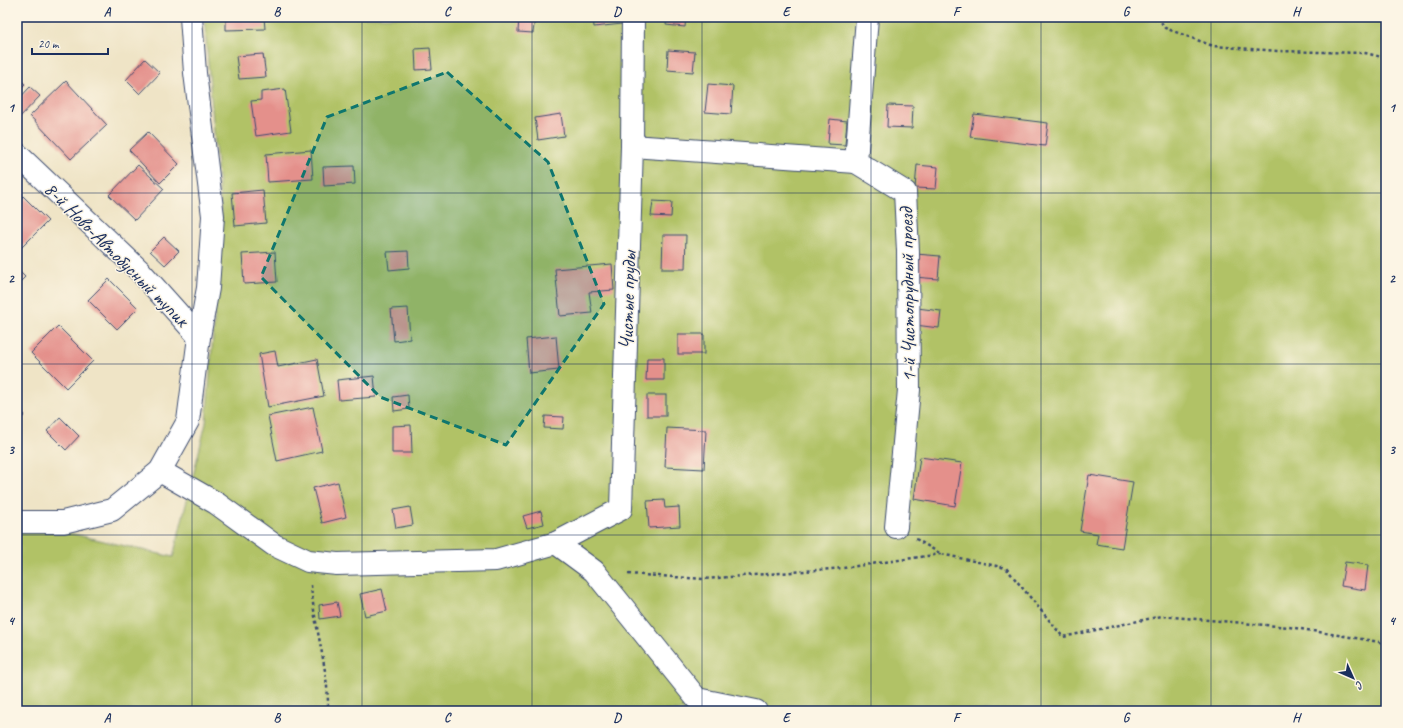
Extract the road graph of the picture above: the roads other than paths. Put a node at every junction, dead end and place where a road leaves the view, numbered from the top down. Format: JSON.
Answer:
{"nodes":[{"id":1,"x":191,"y":17,"type":"edge"},
{"id":2,"x":633,"y":17,"type":"edge"},
{"id":3,"x":867,"y":17,"type":"edge"},
{"id":4,"x":632,"y":146,"type":"junction"},
{"id":5,"x":17,"y":154,"type":"edge"},
{"id":6,"x":856,"y":162,"type":"junction"},
{"id":7,"x":200,"y":337,"type":"junction"},
{"id":8,"x":160,"y":471,"type":"junction"},
{"id":9,"x":17,"y":522,"type":"edge"},
{"id":10,"x":896,"y":527,"type":"road end"},
{"id":11,"x":556,"y":543,"type":"junction"},
{"id":12,"x":756,"y":711,"type":"edge"}],
"edges":[{"from":1,"to":7,"type":"street"},
{"from":2,"to":4,"type":"street","name":"Чистые пруды"},
{"from":3,"to":6,"type":"street"},
{"from":4,"to":6,"type":"street"},
{"from":4,"to":11,"type":"street","name":"Чистые пруды"},
{"from":5,"to":7,"type":"street","name":"8-й Ново-Автобусный тупик"},
{"from":6,"to":10,"type":"street","name":"1-й Чистопрудный проезд"},
{"from":7,"to":8,"type":"street"},
{"from":8,"to":9,"type":"street"},
{"from":8,"to":11,"type":"street"},
{"from":11,"to":12,"type":"street"}]}
